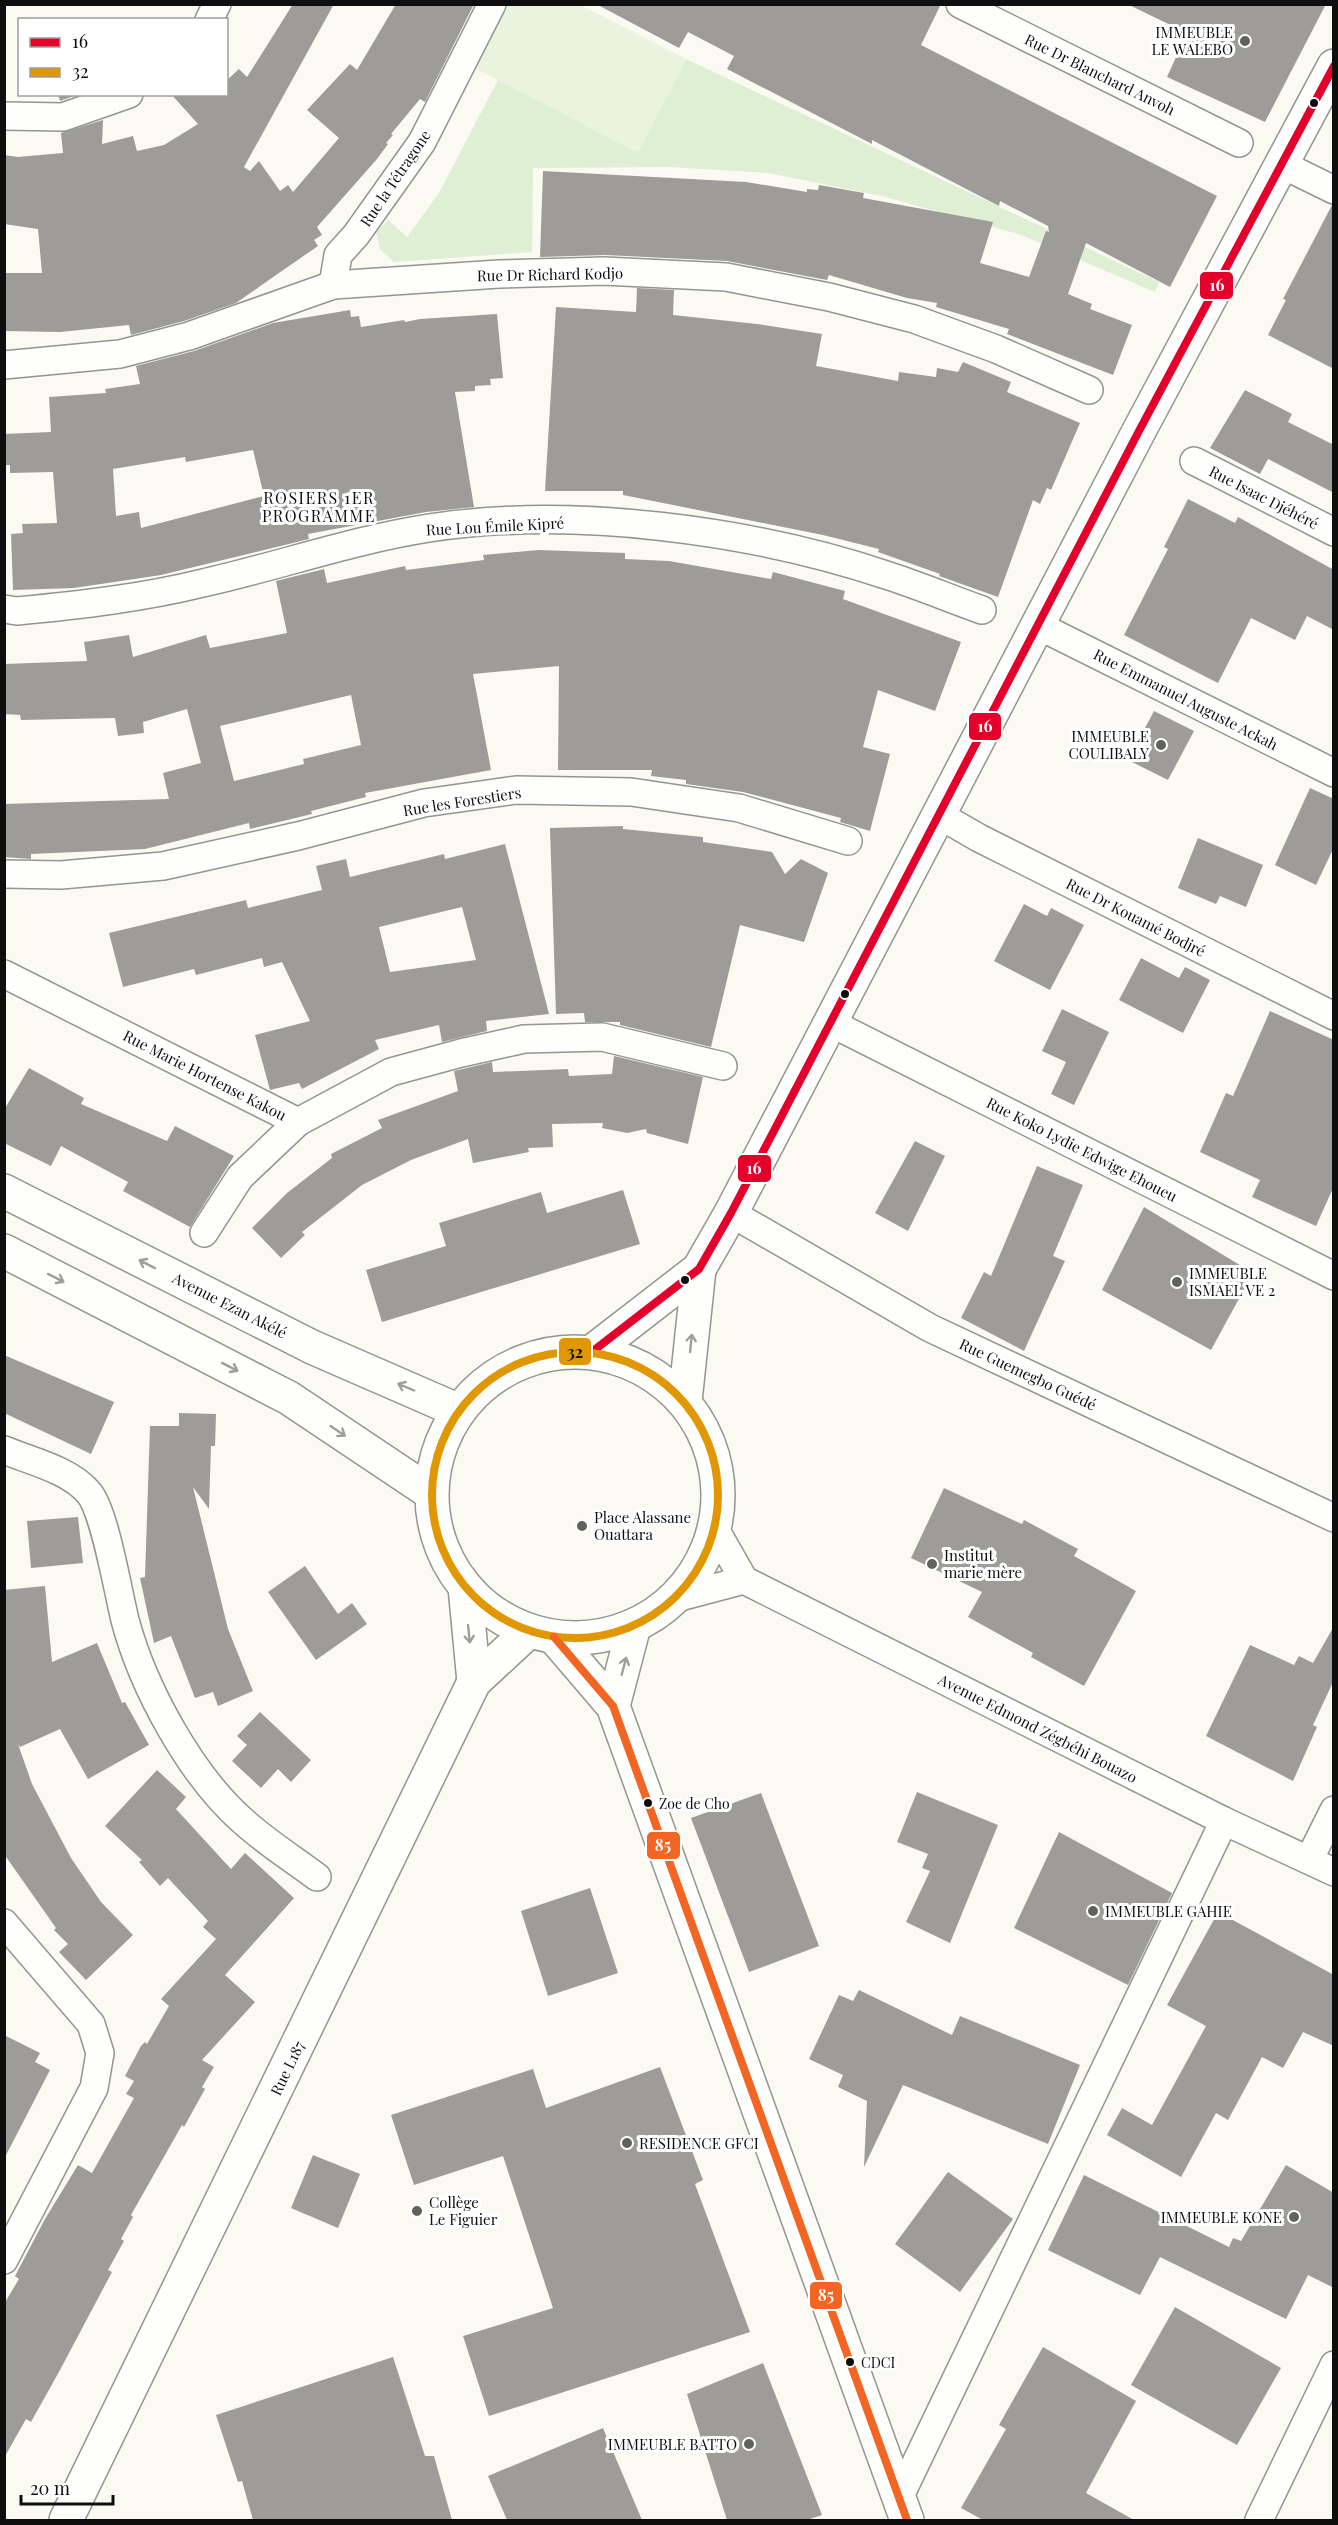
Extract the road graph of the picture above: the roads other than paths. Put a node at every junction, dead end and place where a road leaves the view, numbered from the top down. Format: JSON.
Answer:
{"nodes":[{"id":1,"x":217,"y":4,"type":"edge"},
{"id":2,"x":492,"y":4,"type":"edge"},
{"id":3,"x":960,"y":4,"type":"edge"},
{"id":4,"x":210,"y":18,"type":"edge"},
{"id":5,"x":1334,"y":66,"type":"edge"},
{"id":6,"x":123,"y":96,"type":"edge"},
{"id":7,"x":4,"y":116,"type":"edge"},
{"id":8,"x":1239,"y":143,"type":"dead end"},
{"id":9,"x":1283,"y":165,"type":"junction"},
{"id":10,"x":1334,"y":190,"type":"edge"},
{"id":11,"x":333,"y":285,"type":"junction"},
{"id":12,"x":4,"y":365,"type":"edge"},
{"id":13,"x":1089,"y":390,"type":"dead end"},
{"id":14,"x":1194,"y":461,"type":"dead end"},
{"id":15,"x":1334,"y":532,"type":"edge"},
{"id":16,"x":4,"y":609,"type":"edge"},
{"id":17,"x":982,"y":610,"type":"dead end"},
{"id":18,"x":1039,"y":626,"type":"junction"},
{"id":19,"x":1334,"y":773,"type":"edge"},
{"id":20,"x":939,"y":814,"type":"junction"},
{"id":21,"x":848,"y":841,"type":"dead end"},
{"id":22,"x":4,"y":874,"type":"edge"},
{"id":23,"x":4,"y":974,"type":"edge"},
{"id":24,"x":1334,"y":1016,"type":"edge"},
{"id":25,"x":831,"y":1023,"type":"junction"},
{"id":26,"x":723,"y":1066,"type":"dead end"},
{"id":27,"x":298,"y":1122,"type":"junction"},
{"id":28,"x":4,"y":1191,"type":"edge"},
{"id":29,"x":731,"y":1214,"type":"junction"},
{"id":30,"x":204,"y":1233,"type":"dead end"},
{"id":31,"x":4,"y":1251,"type":"edge"},
{"id":32,"x":699,"y":1269,"type":"junction"},
{"id":33,"x":1334,"y":1276,"type":"edge"},
{"id":34,"x":593,"y":1351,"type":"junction"},
{"id":35,"x":685,"y":1401,"type":"junction"},
{"id":36,"x":459,"y":1411,"type":"junction"},
{"id":37,"x":4,"y":1450,"type":"edge"},
{"id":38,"x":431,"y":1493,"type":"junction"},
{"id":39,"x":1334,"y":1518,"type":"edge"},
{"id":40,"x":716,"y":1529,"type":"junction"},
{"id":41,"x":744,"y":1580,"type":"junction"},
{"id":42,"x":465,"y":1587,"type":"junction"},
{"id":43,"x":676,"y":1598,"type":"junction"},
{"id":44,"x":634,"y":1626,"type":"junction"},
{"id":45,"x":541,"y":1634,"type":"junction"},
{"id":46,"x":474,"y":1682,"type":"junction"},
{"id":47,"x":613,"y":1706,"type":"junction"},
{"id":48,"x":1334,"y":1810,"type":"edge"},
{"id":49,"x":1224,"y":1821,"type":"junction"},
{"id":50,"x":1309,"y":1860,"type":"junction"},
{"id":51,"x":1334,"y":1872,"type":"edge"},
{"id":52,"x":317,"y":1877,"type":"dead end"},
{"id":53,"x":4,"y":1923,"type":"edge"},
{"id":54,"x":4,"y":2260,"type":"edge"},
{"id":55,"x":1334,"y":2365,"type":"edge"},
{"id":56,"x":904,"y":2508,"type":"edge"},
{"id":57,"x":66,"y":2520,"type":"edge"},
{"id":58,"x":1259,"y":2520,"type":"edge"}],
"edges":[{"from":1,"to":4,"type":"street"},
{"from":2,"to":11,"type":"street","name":"Rue la Tétragone"},
{"from":3,"to":8,"type":"street","name":"Rue Dr Blanchard Anvoh"},
{"from":5,"to":9,"type":"street"},
{"from":6,"to":7,"type":"street"},
{"from":9,"to":10,"type":"street"},
{"from":9,"to":18,"type":"street"},
{"from":11,"to":12,"type":"street","name":"Rue Dr Richard Kodjo"},
{"from":11,"to":13,"type":"street","name":"Rue Dr Richard Kodjo"},
{"from":14,"to":15,"type":"street","name":"Rue Isaac Djéhéré"},
{"from":16,"to":17,"type":"street","name":"Rue Lou Émile Kipré"},
{"from":18,"to":19,"type":"street","name":"Rue Emmanuel Auguste Ackah"},
{"from":18,"to":20,"type":"street"},
{"from":20,"to":24,"type":"street","name":"Rue Dr Kouamé Bodjré"},
{"from":20,"to":25,"type":"street"},
{"from":21,"to":22,"type":"street","name":"Rue les Forestiers"},
{"from":23,"to":27,"type":"street","name":"Rue Marie Hortense Kakou"},
{"from":25,"to":29,"type":"street"},
{"from":25,"to":33,"type":"street","name":"Rue Koko Lydie Edwige Ehoueu"},
{"from":26,"to":27,"type":"street","name":"Rue Marie Hortense Kakou"},
{"from":27,"to":30,"type":"street"},
{"from":36,"to":28,"type":"street","name":"Avenue Ezan Akélé","one_way":true},
{"from":29,"to":32,"type":"street"},
{"from":29,"to":39,"type":"street","name":"Rue Guemegbo Guédé"},
{"from":31,"to":38,"type":"street","one_way":true},
{"from":32,"to":34,"type":"street"},
{"from":35,"to":32,"type":"street","one_way":true},
{"from":34,"to":35,"type":"street"},
{"from":34,"to":36,"type":"street"},
{"from":35,"to":40,"type":"street"},
{"from":36,"to":38,"type":"street"},
{"from":37,"to":52,"type":"street"},
{"from":38,"to":42,"type":"street"},
{"from":40,"to":41,"type":"street"},
{"from":40,"to":43,"type":"street"},
{"from":41,"to":43,"type":"street"},
{"from":41,"to":49,"type":"street","name":"Avenue Edmond Zégbéhi Bouazo"},
{"from":42,"to":45,"type":"street"},
{"from":42,"to":46,"type":"street","one_way":true},
{"from":43,"to":44,"type":"street"},
{"from":44,"to":45,"type":"street"},
{"from":47,"to":44,"type":"street","one_way":true},
{"from":45,"to":46,"type":"street","name":"Rue L187"},
{"from":45,"to":47,"type":"street"},
{"from":46,"to":57,"type":"street","name":"Rue L187"},
{"from":47,"to":56,"type":"street"},
{"from":48,"to":50,"type":"street"},
{"from":49,"to":50,"type":"street","name":"Avenue Edmond Zégbéhi Bouazo"},
{"from":49,"to":56,"type":"street"},
{"from":50,"to":51,"type":"street","name":"Avenue Edmond Zégbéhi Bouazo"},
{"from":53,"to":54,"type":"street"},
{"from":55,"to":58,"type":"street"}]}
